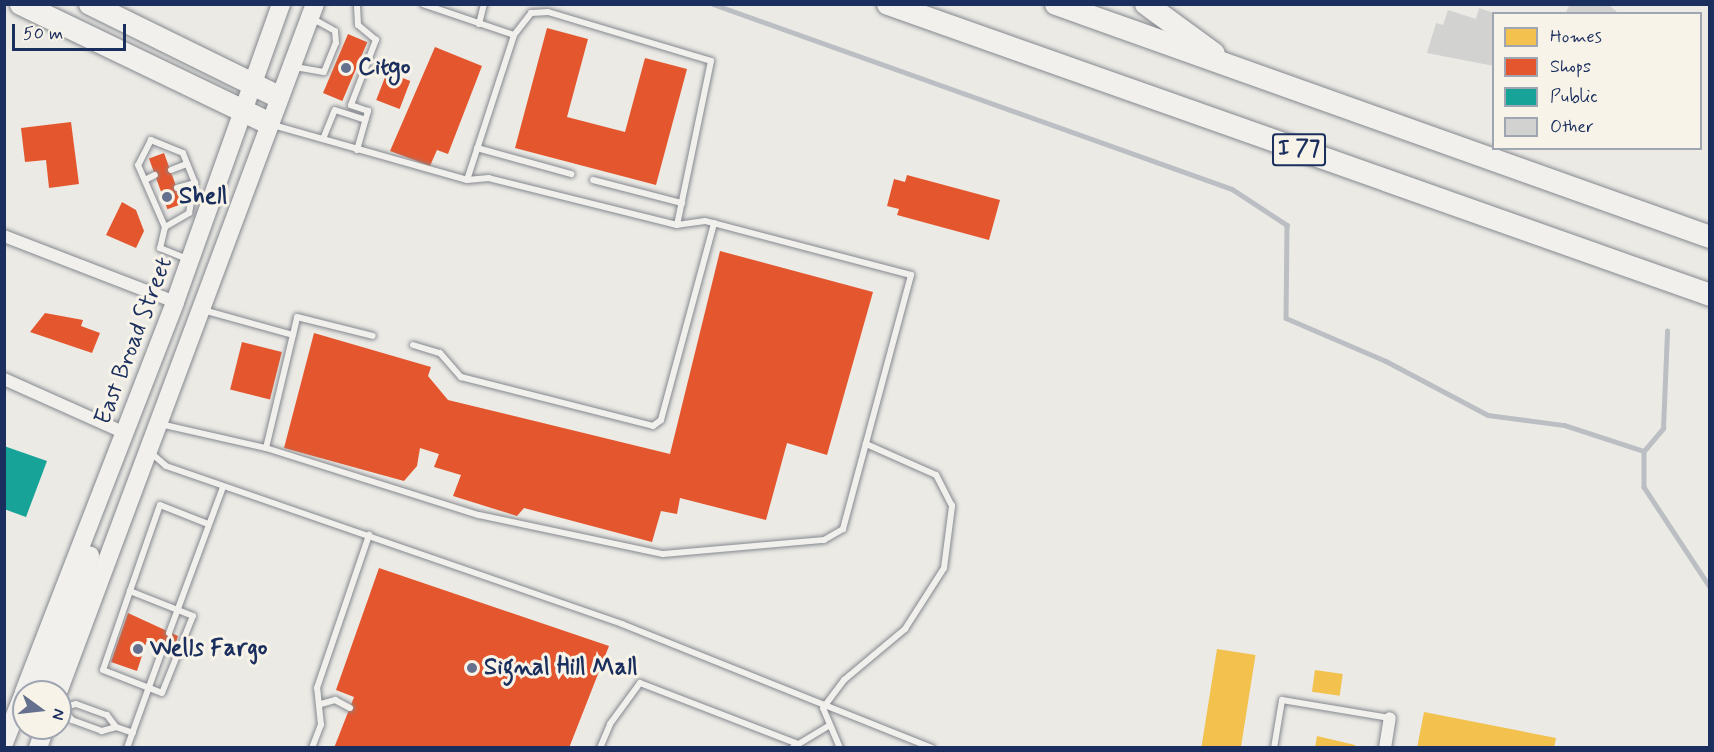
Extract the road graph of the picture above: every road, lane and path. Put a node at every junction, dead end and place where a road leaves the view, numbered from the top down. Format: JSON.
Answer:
{"nodes":[{"id":1,"x":21,"y":4,"type":"edge"},
{"id":2,"x":90,"y":4,"type":"edge"},
{"id":3,"x":281,"y":4,"type":"edge"},
{"id":4,"x":357,"y":4,"type":"edge"},
{"id":5,"x":423,"y":4,"type":"edge"},
{"id":6,"x":484,"y":4,"type":"edge"},
{"id":7,"x":888,"y":4,"type":"edge"},
{"id":8,"x":1056,"y":4,"type":"edge"},
{"id":9,"x":1146,"y":4,"type":"edge"},
{"id":10,"x":312,"y":11,"type":"edge"},
{"id":11,"x":479,"y":24,"type":"junction"},
{"id":12,"x":514,"y":35,"type":"junction"},
{"id":13,"x":290,"y":65,"type":"junction"},
{"id":14,"x":1232,"y":67,"type":"junction"},
{"id":15,"x":253,"y":86,"type":"junction"},
{"id":16,"x":277,"y":96,"type":"junction"},
{"id":17,"x":243,"y":114,"type":"junction"},
{"id":18,"x":365,"y":120,"type":"junction"},
{"id":19,"x":268,"y":123,"type":"junction"},
{"id":20,"x":323,"y":140,"type":"junction"},
{"id":21,"x":477,"y":148,"type":"junction"},
{"id":22,"x":357,"y":150,"type":"junction"},
{"id":23,"x":187,"y":164,"type":"junction"},
{"id":24,"x":171,"y":170,"type":"dead end"},
{"id":25,"x":571,"y":174,"type":"dead end"},
{"id":26,"x":155,"y":176,"type":"dead end"},
{"id":27,"x":145,"y":180,"type":"junction"},
{"id":28,"x":467,"y":180,"type":"junction"},
{"id":29,"x":593,"y":180,"type":"dead end"},
{"id":30,"x":195,"y":183,"type":"junction"},
{"id":31,"x":177,"y":188,"type":"dead end"},
{"id":32,"x":161,"y":193,"type":"dead end"},
{"id":33,"x":152,"y":196,"type":"junction"},
{"id":34,"x":682,"y":203,"type":"junction"},
{"id":35,"x":714,"y":223,"type":"junction"},
{"id":36,"x":677,"y":225,"type":"junction"},
{"id":37,"x":165,"y":227,"type":"junction"},
{"id":38,"x":4,"y":236,"type":"edge"},
{"id":39,"x":1710,"y":237,"type":"edge"},
{"id":40,"x":190,"y":260,"type":"junction"},
{"id":41,"x":1710,"y":295,"type":"edge"},
{"id":42,"x":176,"y":302,"type":"junction"},
{"id":43,"x":199,"y":309,"type":"junction"},
{"id":44,"x":293,"y":335,"type":"junction"},
{"id":45,"x":373,"y":336,"type":"dead end"},
{"id":46,"x":413,"y":345,"type":"dead end"},
{"id":47,"x":4,"y":379,"type":"edge"},
{"id":48,"x":157,"y":423,"type":"junction"},
{"id":49,"x":125,"y":433,"type":"junction"},
{"id":50,"x":866,"y":444,"type":"junction"},
{"id":51,"x":266,"y":448,"type":"junction"},
{"id":52,"x":147,"y":449,"type":"junction"},
{"id":53,"x":223,"y":487,"type":"junction"},
{"id":54,"x":208,"y":524,"type":"junction"},
{"id":55,"x":88,"y":528,"type":"junction"},
{"id":56,"x":369,"y":535,"type":"junction"},
{"id":57,"x":130,"y":591,"type":"junction"},
{"id":58,"x":178,"y":610,"type":"junction"},
{"id":59,"x":169,"y":633,"type":"dead end"},
{"id":60,"x":164,"y":645,"type":"dead end"},
{"id":61,"x":29,"y":680,"type":"edge"},
{"id":62,"x":45,"y":680,"type":"edge"},
{"id":63,"x":68,"y":680,"type":"edge"},
{"id":64,"x":148,"y":687,"type":"junction"},
{"id":65,"x":72,"y":704,"type":"edge"},
{"id":66,"x":321,"y":704,"type":"junction"},
{"id":67,"x":350,"y":708,"type":"dead end"},
{"id":68,"x":823,"y":708,"type":"junction"},
{"id":69,"x":1390,"y":718,"type":"joint"},
{"id":70,"x":72,"y":720,"type":"edge"},
{"id":71,"x":12,"y":723,"type":"edge"},
{"id":72,"x":830,"y":725,"type":"junction"},
{"id":73,"x":116,"y":727,"type":"junction"},
{"id":74,"x":133,"y":733,"type":"junction"},
{"id":75,"x":4,"y":743,"type":"edge"},
{"id":76,"x":795,"y":746,"type":"edge"},
{"id":77,"x":128,"y":747,"type":"edge"},
{"id":78,"x":312,"y":747,"type":"edge"},
{"id":79,"x":600,"y":747,"type":"edge"},
{"id":80,"x":840,"y":747,"type":"edge"},
{"id":81,"x":932,"y":747,"type":"edge"},
{"id":82,"x":1274,"y":747,"type":"edge"},
{"id":83,"x":1385,"y":747,"type":"edge"}],
"edges":[{"from":1,"to":17,"type":"highway"},
{"from":2,"to":15,"type":"highway"},
{"from":3,"to":15,"type":"main road","name":"East Broad Street"},
{"from":4,"to":18,"type":"lane"},
{"from":5,"to":11,"type":"lane"},
{"from":6,"to":11,"type":"lane"},
{"from":7,"to":41,"type":"highway","number":"I 77"},
{"from":8,"to":14,"type":"highway","number":"I 77"},
{"from":9,"to":14,"type":"highway"},
{"from":10,"to":13,"type":"main road","name":"East Broad Street"},
{"from":10,"to":13,"type":"lane"},
{"from":11,"to":12,"type":"lane"},
{"from":12,"to":21,"type":"lane"},
{"from":12,"to":34,"type":"lane"},
{"from":13,"to":16,"type":"main road","name":"East Broad Street"},
{"from":14,"to":39,"type":"highway","number":"I 77"},
{"from":15,"to":16,"type":"highway"},
{"from":15,"to":17,"type":"main road","name":"East Broad Street"},
{"from":16,"to":19,"type":"main road","name":"East Broad Street"},
{"from":17,"to":19,"type":"highway"},
{"from":17,"to":40,"type":"main road","name":"East Broad Street"},
{"from":18,"to":20,"type":"lane"},
{"from":18,"to":22,"type":"lane"},
{"from":19,"to":20,"type":"lane"},
{"from":19,"to":43,"type":"main road","name":"East Broad Street"},
{"from":20,"to":22,"type":"lane"},
{"from":21,"to":25,"type":"lane"},
{"from":21,"to":28,"type":"lane"},
{"from":22,"to":28,"type":"lane"},
{"from":23,"to":24,"type":"lane"},
{"from":23,"to":27,"type":"lane"},
{"from":23,"to":30,"type":"lane"},
{"from":26,"to":27,"type":"lane"},
{"from":27,"to":33,"type":"lane"},
{"from":28,"to":36,"type":"lane"},
{"from":29,"to":34,"type":"lane"},
{"from":30,"to":31,"type":"lane"},
{"from":30,"to":37,"type":"lane"},
{"from":32,"to":33,"type":"lane"},
{"from":33,"to":37,"type":"lane"},
{"from":34,"to":36,"type":"lane"},
{"from":35,"to":36,"type":"lane"},
{"from":35,"to":46,"type":"lane"},
{"from":35,"to":50,"type":"lane"},
{"from":37,"to":40,"type":"lane"},
{"from":38,"to":42,"type":"street"},
{"from":40,"to":42,"type":"main road","name":"East Broad Street"},
{"from":42,"to":49,"type":"main road","name":"East Broad Street"},
{"from":43,"to":44,"type":"lane"},
{"from":43,"to":48,"type":"main road","name":"East Broad Street"},
{"from":44,"to":45,"type":"lane"},
{"from":44,"to":51,"type":"lane"},
{"from":47,"to":49,"type":"street"},
{"from":48,"to":51,"type":"lane"},
{"from":48,"to":52,"type":"main road","name":"East Broad Street"},
{"from":49,"to":52,"type":"main road"},
{"from":49,"to":55,"type":"main road","name":"East Broad Street"},
{"from":50,"to":51,"type":"lane"},
{"from":50,"to":68,"type":"lane"},
{"from":52,"to":53,"type":"lane"},
{"from":52,"to":63,"type":"main road","name":"East Broad Street"},
{"from":53,"to":54,"type":"lane"},
{"from":53,"to":56,"type":"lane"},
{"from":54,"to":57,"type":"lane"},
{"from":54,"to":58,"type":"lane"},
{"from":55,"to":61,"type":"main road","name":"East Broad Street"},
{"from":55,"to":62,"type":"main road"},
{"from":56,"to":66,"type":"lane"},
{"from":56,"to":68,"type":"lane"},
{"from":57,"to":58,"type":"lane"},
{"from":57,"to":64,"type":"lane"},
{"from":58,"to":59,"type":"lane"},
{"from":58,"to":64,"type":"lane"},
{"from":60,"to":64,"type":"lane"},
{"from":64,"to":74,"type":"lane"},
{"from":65,"to":73,"type":"lane"},
{"from":66,"to":67,"type":"lane"},
{"from":66,"to":78,"type":"lane"},
{"from":68,"to":72,"type":"lane"},
{"from":68,"to":81,"type":"lane"},
{"from":69,"to":82,"type":"lane"},
{"from":69,"to":83,"type":"street"},
{"from":70,"to":73,"type":"lane"},
{"from":71,"to":75,"type":"main road","name":"East Broad Street"},
{"from":72,"to":76,"type":"lane"},
{"from":72,"to":80,"type":"lane"},
{"from":73,"to":74,"type":"lane"},
{"from":74,"to":77,"type":"lane"},
{"from":76,"to":79,"type":"lane"}]}
